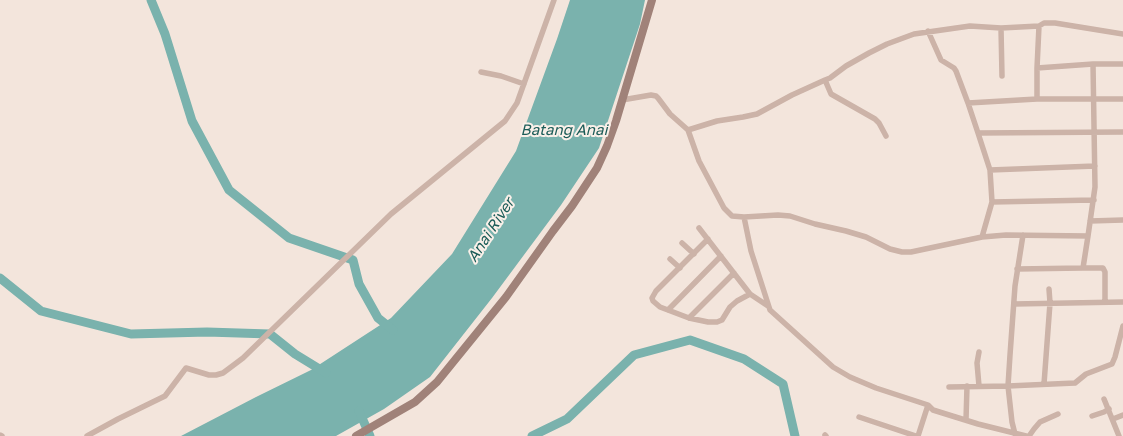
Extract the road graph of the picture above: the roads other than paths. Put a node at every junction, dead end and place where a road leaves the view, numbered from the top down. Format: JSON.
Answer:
{"nodes":[{"id":1,"x":554,"y":0,"type":"edge"},
{"id":2,"x":652,"y":0,"type":"edge"},
{"id":3,"x":1039,"y":26,"type":"junction"},
{"id":4,"x":1001,"y":28,"type":"junction"},
{"id":5,"x":928,"y":31,"type":"junction"},
{"id":6,"x":1123,"y":34,"type":"edge"},
{"id":7,"x":1093,"y":64,"type":"junction"},
{"id":8,"x":1123,"y":64,"type":"edge"},
{"id":9,"x":1036,"y":68,"type":"junction"},
{"id":10,"x":482,"y":72,"type":"dead end"},
{"id":11,"x":1002,"y":76,"type":"dead end"},
{"id":12,"x":825,"y":80,"type":"junction"},
{"id":13,"x":524,"y":84,"type":"junction"},
{"id":14,"x":1037,"y":99,"type":"junction"},
{"id":15,"x":1123,"y":99,"type":"edge"},
{"id":16,"x":622,"y":100,"type":"junction"},
{"id":17,"x":1092,"y":100,"type":"junction"},
{"id":18,"x":968,"y":103,"type":"junction"},
{"id":19,"x":688,"y":130,"type":"junction"},
{"id":20,"x":1094,"y":132,"type":"junction"},
{"id":21,"x":1123,"y":132,"type":"edge"},
{"id":22,"x":978,"y":134,"type":"junction"},
{"id":23,"x":886,"y":136,"type":"dead end"},
{"id":24,"x":1095,"y":166,"type":"junction"},
{"id":25,"x":990,"y":170,"type":"junction"},
{"id":26,"x":1094,"y":200,"type":"junction"},
{"id":27,"x":992,"y":202,"type":"junction"},
{"id":28,"x":744,"y":217,"type":"junction"},
{"id":29,"x":1123,"y":220,"type":"edge"},
{"id":30,"x":1090,"y":221,"type":"junction"},
{"id":31,"x":699,"y":228,"type":"dead end"},
{"id":32,"x":1023,"y":235,"type":"junction"},
{"id":33,"x":1088,"y":236,"type":"junction"},
{"id":34,"x":982,"y":237,"type":"junction"},
{"id":35,"x":708,"y":239,"type":"junction"},
{"id":36,"x":682,"y":243,"type":"dead end"},
{"id":37,"x":694,"y":254,"type":"junction"},
{"id":38,"x":721,"y":256,"type":"junction"},
{"id":39,"x":670,"y":259,"type":"dead end"},
{"id":40,"x":680,"y":268,"type":"junction"},
{"id":41,"x":1083,"y":268,"type":"junction"},
{"id":42,"x":1017,"y":269,"type":"junction"},
{"id":43,"x":734,"y":273,"type":"junction"},
{"id":44,"x":1049,"y":289,"type":"dead end"},
{"id":45,"x":750,"y":294,"type":"junction"},
{"id":46,"x":1105,"y":302,"type":"junction"},
{"id":47,"x":1123,"y":302,"type":"edge"},
{"id":48,"x":1050,"y":303,"type":"junction"},
{"id":49,"x":1014,"y":304,"type":"junction"},
{"id":50,"x":768,"y":306,"type":"junction"},
{"id":51,"x":668,"y":310,"type":"junction"},
{"id":52,"x":689,"y":318,"type":"junction"},
{"id":53,"x":1123,"y":326,"type":"edge"},
{"id":54,"x":979,"y":352,"type":"dead end"},
{"id":55,"x":1044,"y":384,"type":"junction"},
{"id":56,"x":967,"y":386,"type":"junction"},
{"id":57,"x":979,"y":386,"type":"junction"},
{"id":58,"x":1008,"y":386,"type":"junction"},
{"id":59,"x":949,"y":387,"type":"dead end"},
{"id":60,"x":1104,"y":399,"type":"dead end"},
{"id":61,"x":928,"y":405,"type":"junction"},
{"id":62,"x":1108,"y":409,"type":"junction"},
{"id":63,"x":1058,"y":414,"type":"dead end"},
{"id":64,"x":1123,"y":415,"type":"edge"},
{"id":65,"x":1092,"y":416,"type":"dead end"},
{"id":66,"x":859,"y":417,"type":"dead end"},
{"id":67,"x":1113,"y":419,"type":"junction"},
{"id":68,"x":966,"y":420,"type":"junction"},
{"id":69,"x":1005,"y":434,"type":"edge"},
{"id":70,"x":1015,"y":434,"type":"junction"},
{"id":71,"x":1120,"y":434,"type":"edge"},
{"id":72,"x":87,"y":436,"type":"edge"},
{"id":73,"x":356,"y":436,"type":"edge"},
{"id":74,"x":917,"y":436,"type":"edge"},
{"id":75,"x":1028,"y":436,"type":"edge"}],
"edges":[{"from":1,"to":13,"type":"street"},
{"from":2,"to":16,"type":"street"},
{"from":3,"to":4,"type":"street"},
{"from":3,"to":6,"type":"street"},
{"from":3,"to":9,"type":"street"},
{"from":4,"to":5,"type":"street"},
{"from":4,"to":11,"type":"street"},
{"from":5,"to":12,"type":"street"},
{"from":5,"to":18,"type":"street"},
{"from":7,"to":8,"type":"street"},
{"from":7,"to":9,"type":"street"},
{"from":7,"to":17,"type":"street"},
{"from":9,"to":14,"type":"street"},
{"from":10,"to":13,"type":"street"},
{"from":12,"to":19,"type":"street"},
{"from":12,"to":23,"type":"street"},
{"from":13,"to":72,"type":"street"},
{"from":14,"to":17,"type":"street"},
{"from":14,"to":18,"type":"street"},
{"from":15,"to":17,"type":"street"},
{"from":16,"to":19,"type":"street"},
{"from":16,"to":73,"type":"street"},
{"from":17,"to":20,"type":"street"},
{"from":18,"to":22,"type":"street"},
{"from":19,"to":28,"type":"street"},
{"from":20,"to":21,"type":"street"},
{"from":20,"to":22,"type":"street"},
{"from":20,"to":24,"type":"street"},
{"from":22,"to":25,"type":"street"},
{"from":24,"to":25,"type":"street"},
{"from":24,"to":26,"type":"street"},
{"from":25,"to":27,"type":"street"},
{"from":26,"to":27,"type":"street"},
{"from":26,"to":30,"type":"street"},
{"from":27,"to":34,"type":"street"},
{"from":28,"to":34,"type":"street"},
{"from":28,"to":50,"type":"street"},
{"from":29,"to":30,"type":"street"},
{"from":30,"to":33,"type":"street"},
{"from":31,"to":35,"type":"street"},
{"from":32,"to":33,"type":"street"},
{"from":32,"to":34,"type":"street"},
{"from":32,"to":42,"type":"street"},
{"from":33,"to":41,"type":"street"},
{"from":35,"to":37,"type":"street"},
{"from":35,"to":38,"type":"street"},
{"from":36,"to":37,"type":"street"},
{"from":37,"to":40,"type":"street"},
{"from":38,"to":43,"type":"street"},
{"from":38,"to":51,"type":"street"},
{"from":39,"to":40,"type":"street"},
{"from":40,"to":51,"type":"street"},
{"from":41,"to":42,"type":"street"},
{"from":41,"to":46,"type":"street"},
{"from":42,"to":49,"type":"street"},
{"from":43,"to":45,"type":"street"},
{"from":43,"to":52,"type":"street"},
{"from":44,"to":48,"type":"street"},
{"from":45,"to":50,"type":"street"},
{"from":45,"to":52,"type":"street"},
{"from":46,"to":47,"type":"street"},
{"from":46,"to":48,"type":"street"},
{"from":48,"to":49,"type":"street"},
{"from":48,"to":55,"type":"street"},
{"from":49,"to":58,"type":"street"},
{"from":50,"to":61,"type":"street"},
{"from":51,"to":52,"type":"street"},
{"from":53,"to":55,"type":"street"},
{"from":54,"to":57,"type":"street"},
{"from":55,"to":58,"type":"street"},
{"from":56,"to":57,"type":"street"},
{"from":56,"to":59,"type":"street"},
{"from":56,"to":68,"type":"street"},
{"from":57,"to":58,"type":"street"},
{"from":58,"to":70,"type":"street"},
{"from":60,"to":62,"type":"street"},
{"from":61,"to":68,"type":"street"},
{"from":61,"to":74,"type":"street"},
{"from":62,"to":65,"type":"street"},
{"from":62,"to":67,"type":"street"},
{"from":63,"to":75,"type":"street"},
{"from":64,"to":67,"type":"street"},
{"from":66,"to":74,"type":"street"},
{"from":67,"to":71,"type":"street"},
{"from":68,"to":69,"type":"street"},
{"from":69,"to":70,"type":"street"},
{"from":70,"to":75,"type":"street"}]}
